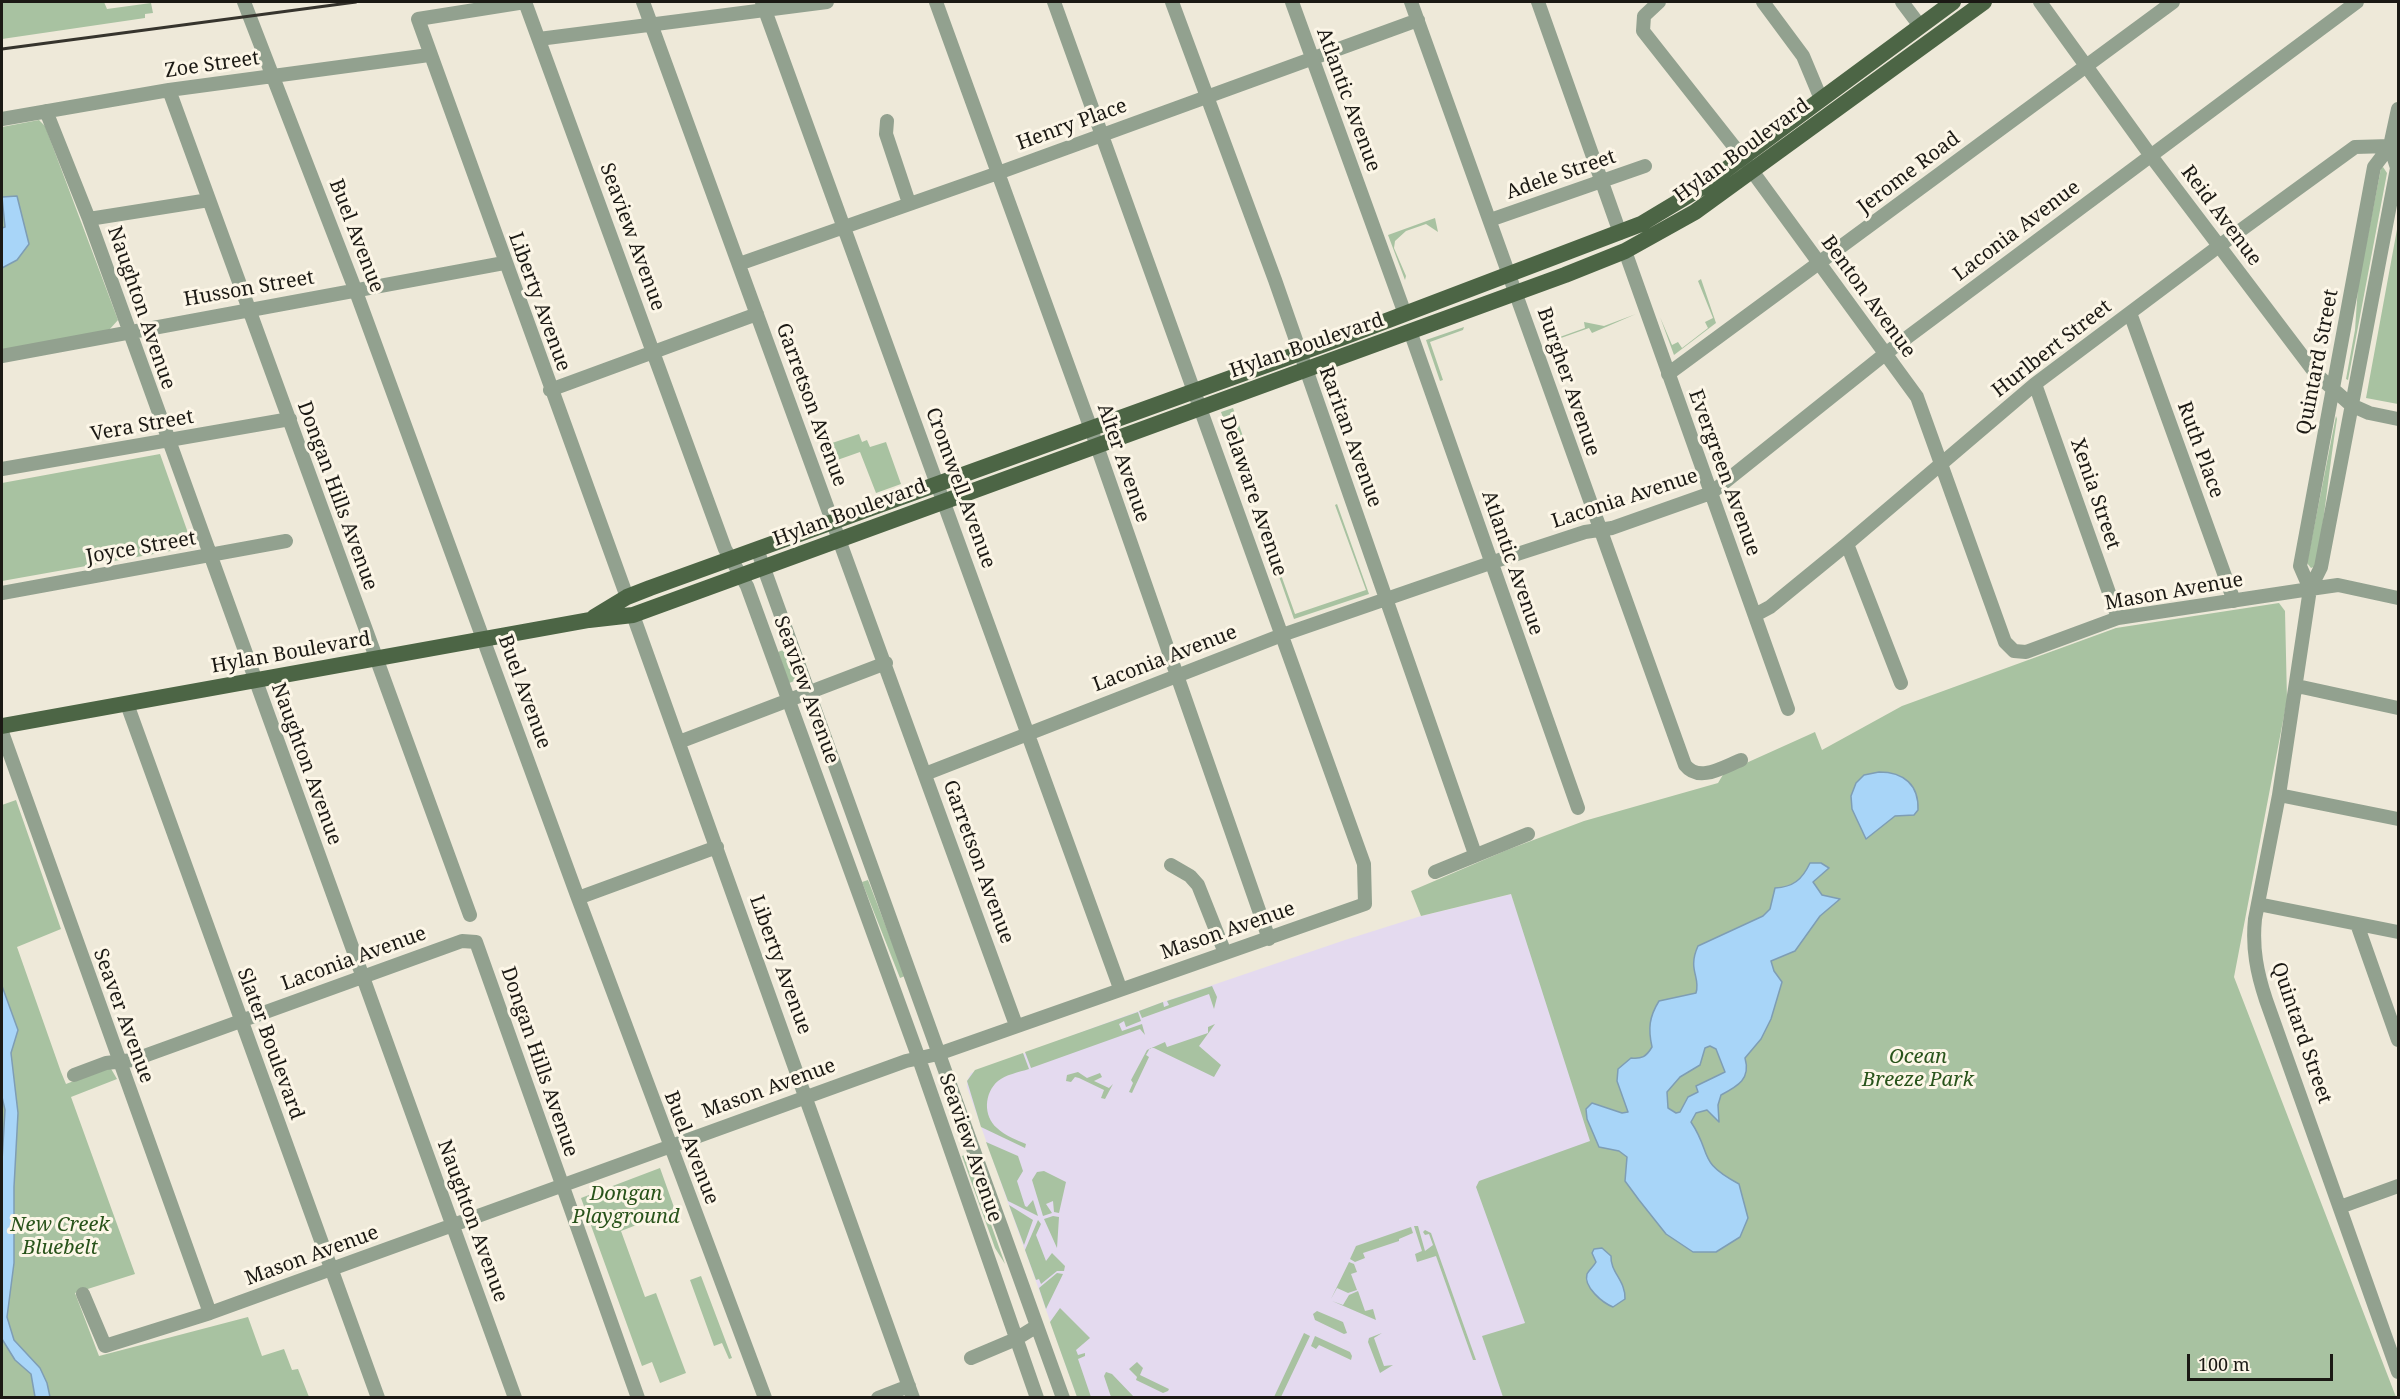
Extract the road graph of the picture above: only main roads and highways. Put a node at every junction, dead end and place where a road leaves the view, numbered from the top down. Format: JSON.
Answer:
{"nodes":[{"id":1,"x":1953,"y":2,"type":"edge"},
{"id":2,"x":1984,"y":2,"type":"edge"},
{"id":3,"x":1747,"y":165,"type":"junction"},
{"id":4,"x":1302,"y":360,"type":"junction"},
{"id":5,"x":1094,"y":436,"type":"junction"},
{"id":6,"x":589,"y":620,"type":"junction"},
{"id":7,"x":2,"y":726,"type":"edge"}],
"edges":[{"from":1,"to":3,"type":"main road","name":"Hylan Boulevard"},
{"from":2,"to":3,"type":"main road","name":"Hylan Boulevard"},
{"from":3,"to":4,"type":"main road","name":"Hylan Boulevard"},
{"from":3,"to":4,"type":"main road","name":"Hylan Boulevard"},
{"from":4,"to":5,"type":"main road","name":"Hylan Boulevard"},
{"from":5,"to":6,"type":"main road","name":"Hylan Boulevard"},
{"from":5,"to":6,"type":"main road","name":"Hylan Boulevard"},
{"from":6,"to":7,"type":"main road","name":"Hylan Boulevard"}]}
